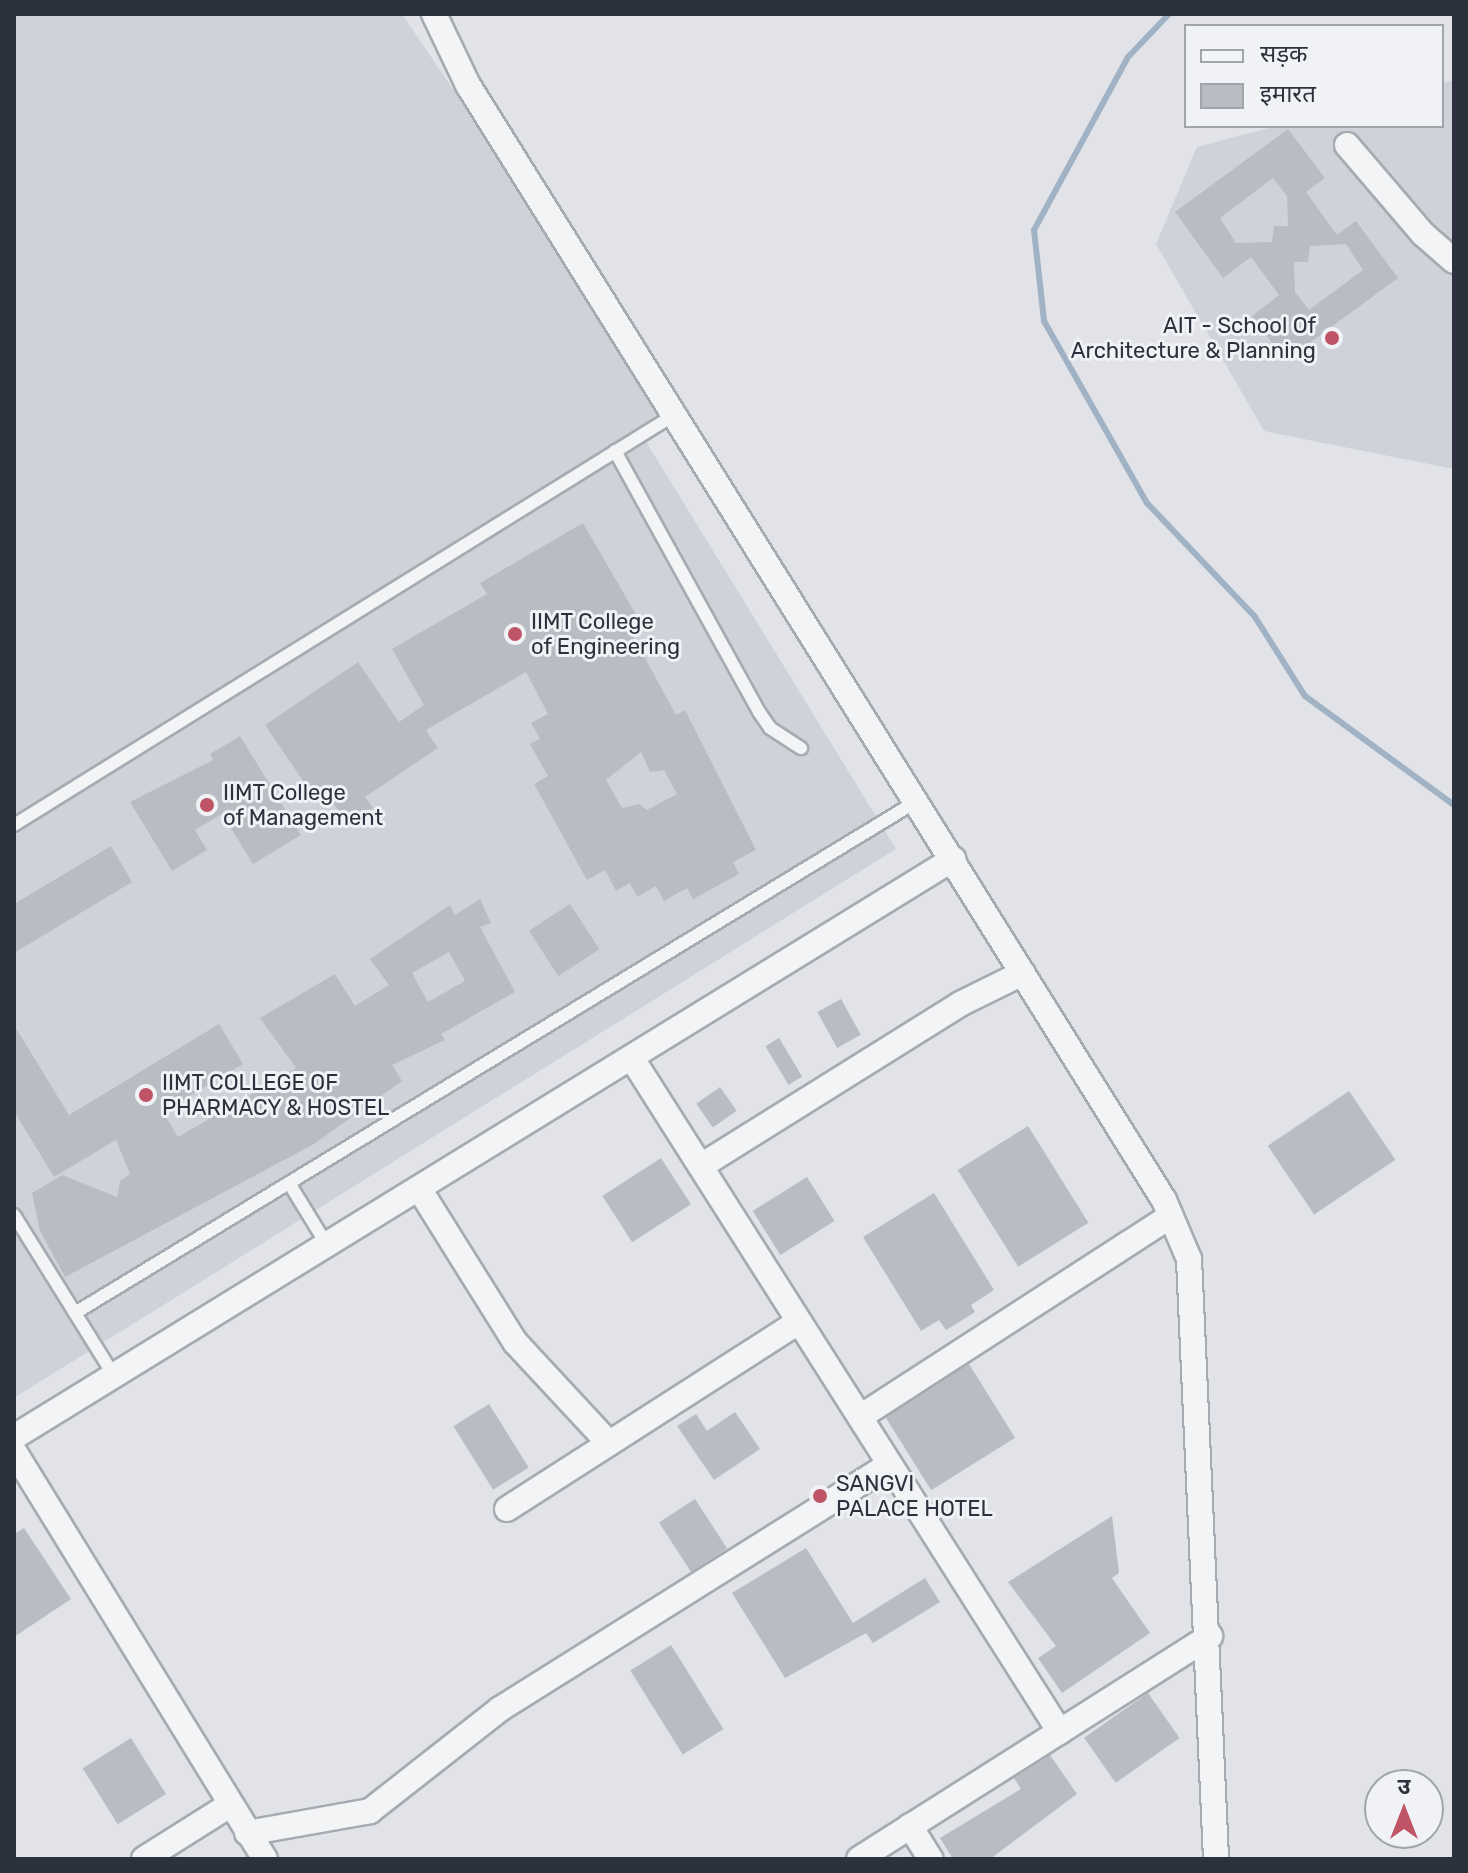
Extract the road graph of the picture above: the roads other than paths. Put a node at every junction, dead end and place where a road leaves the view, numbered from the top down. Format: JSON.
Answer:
{"nodes":[{"id":1,"x":434,"y":14,"type":"edge"},
{"id":2,"x":1347,"y":145,"type":"dead end"},
{"id":3,"x":1454,"y":261,"type":"edge"},
{"id":4,"x":674,"y":415,"type":"junction"},
{"id":5,"x":615,"y":451,"type":"junction"},
{"id":6,"x":801,"y":748,"type":"dead end"},
{"id":7,"x":917,"y":801,"type":"junction"},
{"id":8,"x":14,"y":825,"type":"edge"},
{"id":9,"x":953,"y":859,"type":"junction"},
{"id":10,"x":1023,"y":973,"type":"junction"},
{"id":11,"x":633,"y":1060,"type":"junction"},
{"id":12,"x":701,"y":1166,"type":"junction"},
{"id":13,"x":289,"y":1183,"type":"junction"},
{"id":14,"x":420,"y":1190,"type":"junction"},
{"id":15,"x":14,"y":1215,"type":"edge"},
{"id":16,"x":1171,"y":1216,"type":"junction"},
{"id":17,"x":327,"y":1245,"type":"junction"},
{"id":18,"x":75,"y":1313,"type":"junction"},
{"id":19,"x":798,"y":1322,"type":"junction"},
{"id":20,"x":113,"y":1374,"type":"junction"},
{"id":21,"x":860,"y":1417,"type":"junction"},
{"id":22,"x":14,"y":1437,"type":"edge"},
{"id":23,"x":609,"y":1443,"type":"junction"},
{"id":24,"x":14,"y":1451,"type":"edge"},
{"id":25,"x":888,"y":1466,"type":"junction"},
{"id":26,"x":507,"y":1509,"type":"dead end"},
{"id":27,"x":1210,"y":1636,"type":"junction"},
{"id":28,"x":1060,"y":1732,"type":"junction"},
{"id":29,"x":228,"y":1806,"type":"junction"},
{"id":30,"x":910,"y":1826,"type":"junction"},
{"id":31,"x":247,"y":1833,"type":"junction"},
{"id":32,"x":144,"y":1859,"type":"edge"},
{"id":33,"x":265,"y":1859,"type":"edge"},
{"id":34,"x":859,"y":1859,"type":"edge"},
{"id":35,"x":931,"y":1859,"type":"edge"},
{"id":36,"x":1216,"y":1859,"type":"edge"}],
"edges":[{"from":1,"to":4,"type":"street"},
{"from":2,"to":3,"type":"street"},
{"from":4,"to":5,"type":"lane"},
{"from":4,"to":7,"type":"street"},
{"from":5,"to":6,"type":"lane"},
{"from":5,"to":8,"type":"lane"},
{"from":7,"to":9,"type":"street"},
{"from":7,"to":13,"type":"lane"},
{"from":9,"to":10,"type":"street"},
{"from":9,"to":11,"type":"street"},
{"from":10,"to":12,"type":"street"},
{"from":10,"to":16,"type":"street"},
{"from":11,"to":12,"type":"street"},
{"from":11,"to":14,"type":"street"},
{"from":12,"to":19,"type":"street"},
{"from":13,"to":17,"type":"lane"},
{"from":13,"to":18,"type":"lane"},
{"from":14,"to":17,"type":"street"},
{"from":14,"to":23,"type":"street"},
{"from":15,"to":18,"type":"lane"},
{"from":16,"to":21,"type":"street"},
{"from":16,"to":27,"type":"street"},
{"from":17,"to":20,"type":"street"},
{"from":18,"to":20,"type":"lane"},
{"from":19,"to":21,"type":"street"},
{"from":19,"to":23,"type":"street"},
{"from":20,"to":22,"type":"street"},
{"from":21,"to":25,"type":"street"},
{"from":23,"to":26,"type":"street"},
{"from":24,"to":29,"type":"street"},
{"from":25,"to":28,"type":"street"},
{"from":25,"to":31,"type":"street"},
{"from":27,"to":28,"type":"street"},
{"from":27,"to":36,"type":"street"},
{"from":28,"to":30,"type":"street"},
{"from":29,"to":31,"type":"street"},
{"from":29,"to":32,"type":"street"},
{"from":30,"to":34,"type":"street"},
{"from":30,"to":35,"type":"street"},
{"from":31,"to":33,"type":"street"}]}
